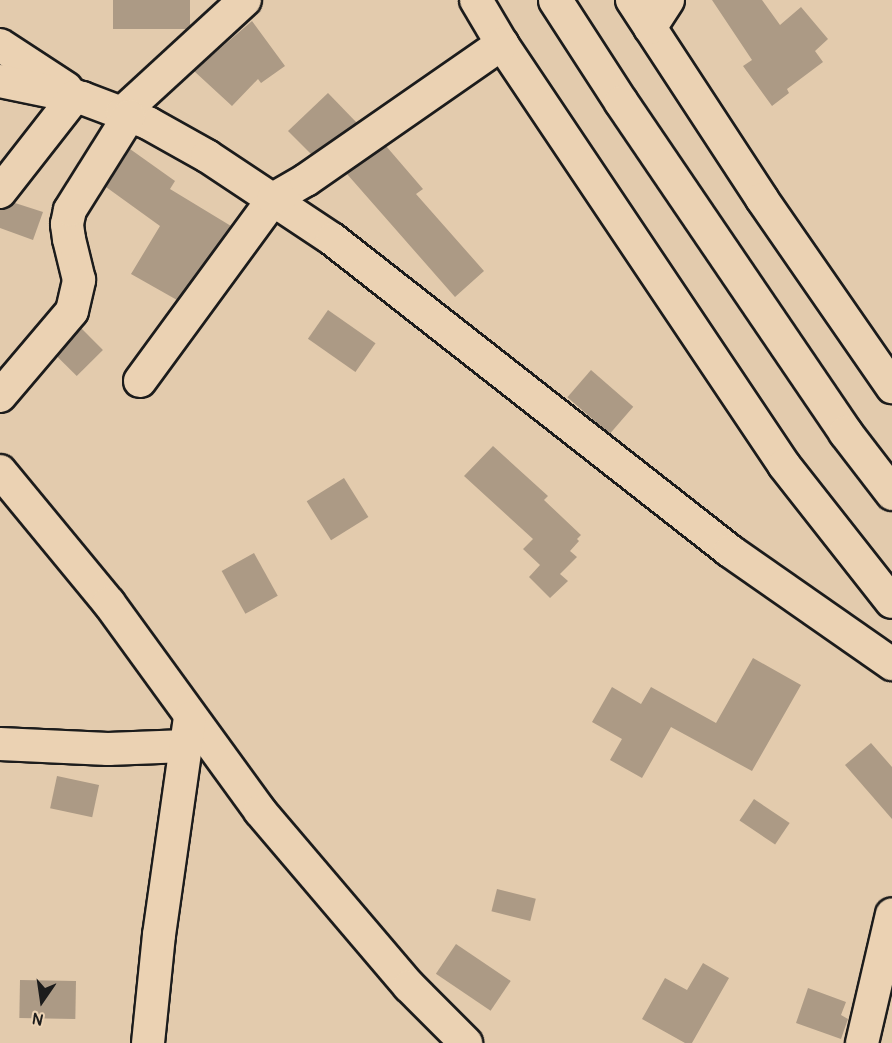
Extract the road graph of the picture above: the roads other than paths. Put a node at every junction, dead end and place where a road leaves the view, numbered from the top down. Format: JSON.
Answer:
{"nodes":[{"id":1,"x":245,"y":0,"type":"edge"},
{"id":2,"x":476,"y":0,"type":"edge"},
{"id":3,"x":555,"y":0,"type":"edge"},
{"id":4,"x":632,"y":0,"type":"edge"},
{"id":5,"x":668,"y":0,"type":"edge"},
{"id":6,"x":650,"y":28,"type":"junction"},
{"id":7,"x":502,"y":44,"type":"junction"},
{"id":8,"x":0,"y":45,"type":"edge"},
{"id":9,"x":0,"y":81,"type":"edge"},
{"id":10,"x":78,"y":97,"type":"junction"},
{"id":11,"x":125,"y":114,"type":"junction"},
{"id":12,"x":0,"y":192,"type":"edge"},
{"id":13,"x":273,"y":199,"type":"junction"},
{"id":14,"x":140,"y":381,"type":"dead end"},
{"id":15,"x":892,"y":387,"type":"edge"},
{"id":16,"x":0,"y":396,"type":"edge"},
{"id":17,"x":0,"y":471,"type":"edge"},
{"id":18,"x":892,"y":493,"type":"edge"},
{"id":19,"x":892,"y":602,"type":"edge"},
{"id":20,"x":892,"y":664,"type":"edge"},
{"id":21,"x":188,"y":732,"type":"junction"},
{"id":22,"x":0,"y":744,"type":"edge"},
{"id":23,"x":892,"y":914,"type":"edge"},
{"id":24,"x":148,"y":1043,"type":"edge"},
{"id":25,"x":466,"y":1043,"type":"edge"},
{"id":26,"x":862,"y":1043,"type":"edge"}],
"edges":[{"from":1,"to":11,"type":"street"},
{"from":2,"to":7,"type":"street"},
{"from":3,"to":18,"type":"main road"},
{"from":4,"to":6,"type":"street"},
{"from":5,"to":6,"type":"street"},
{"from":6,"to":15,"type":"street"},
{"from":7,"to":13,"type":"street"},
{"from":7,"to":19,"type":"street"},
{"from":8,"to":10,"type":"street"},
{"from":9,"to":10,"type":"street"},
{"from":10,"to":11,"type":"street"},
{"from":10,"to":12,"type":"street"},
{"from":11,"to":13,"type":"street"},
{"from":11,"to":16,"type":"street"},
{"from":13,"to":14,"type":"street"},
{"from":13,"to":20,"type":"street"},
{"from":17,"to":21,"type":"street"},
{"from":21,"to":22,"type":"street"},
{"from":21,"to":24,"type":"street"},
{"from":21,"to":25,"type":"street"},
{"from":23,"to":26,"type":"street"}]}
